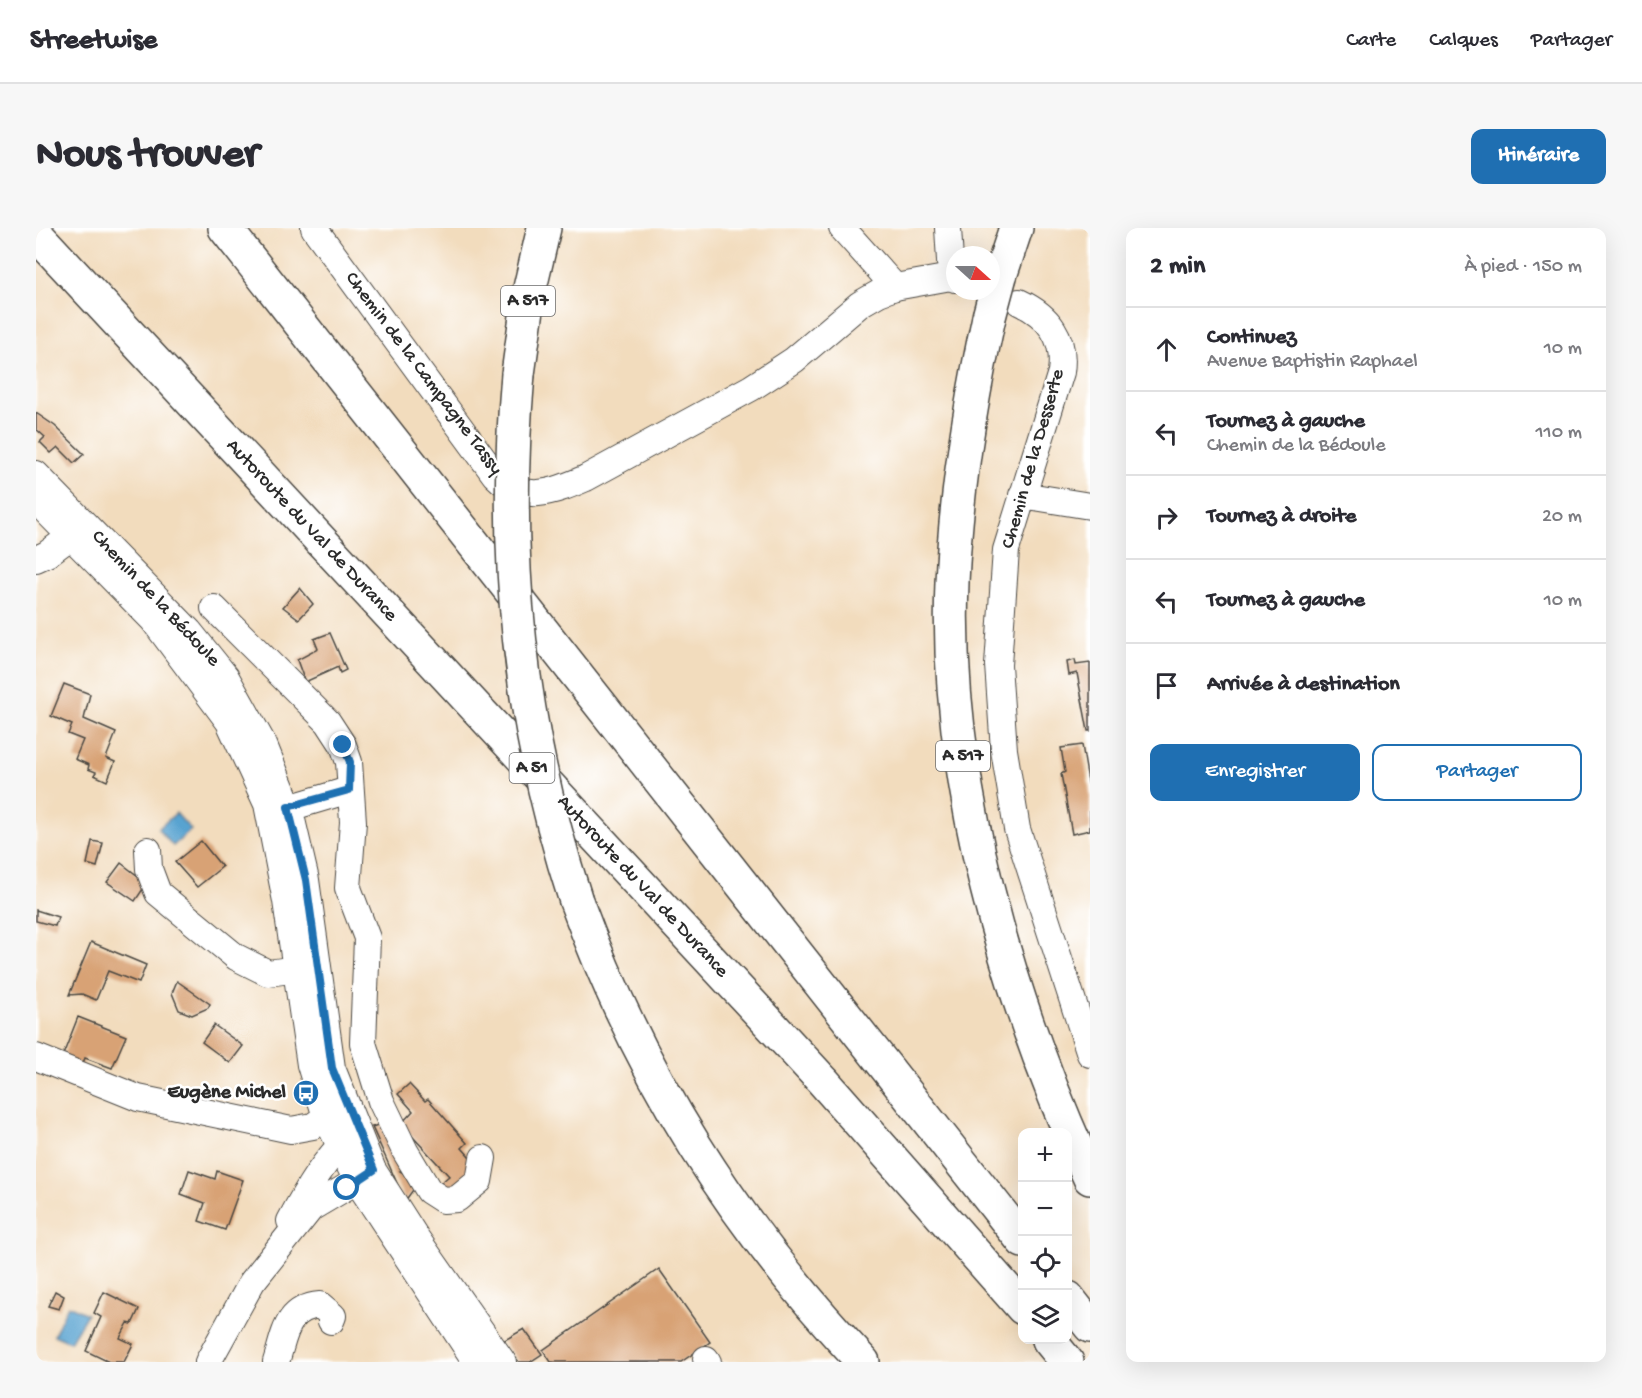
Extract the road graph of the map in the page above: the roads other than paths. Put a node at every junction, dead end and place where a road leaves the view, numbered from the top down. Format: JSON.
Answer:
{"nodes":[{"id":1,"x":225,"y":228,"type":"edge"},
{"id":2,"x":314,"y":228,"type":"edge"},
{"id":3,"x":544,"y":228,"type":"edge"},
{"id":4,"x":842,"y":228,"type":"edge"},
{"id":5,"x":948,"y":228,"type":"edge"},
{"id":6,"x":1016,"y":228,"type":"edge"},
{"id":7,"x":36,"y":234,"type":"edge"},
{"id":8,"x":950,"y":246,"type":"edge"},
{"id":9,"x":946,"y":279,"type":"edge"},
{"id":10,"x":895,"y":287,"type":"junction"},
{"id":11,"x":1020,"y":302,"type":"dead end"},
{"id":12,"x":36,"y":474,"type":"edge"},
{"id":13,"x":1022,"y":495,"type":"junction"},
{"id":14,"x":36,"y":501,"type":"edge"},
{"id":15,"x":1090,"y":506,"type":"edge"},
{"id":16,"x":78,"y":530,"type":"junction"},
{"id":17,"x":36,"y":559,"type":"edge"},
{"id":18,"x":214,"y":608,"type":"dead end"},
{"id":19,"x":349,"y":790,"type":"junction"},
{"id":20,"x":279,"y":810,"type":"junction"},
{"id":21,"x":148,"y":850,"type":"dead end"},
{"id":22,"x":307,"y":968,"type":"junction"},
{"id":23,"x":1082,"y":999,"type":"edge"},
{"id":24,"x":1090,"y":1054,"type":"edge"},
{"id":25,"x":36,"y":1057,"type":"edge"},
{"id":26,"x":326,"y":1117,"type":"junction"},
{"id":27,"x":348,"y":1139,"type":"junction"},
{"id":28,"x":483,"y":1158,"type":"dead end"},
{"id":29,"x":365,"y":1176,"type":"junction"},
{"id":30,"x":1090,"y":1178,"type":"edge"},
{"id":31,"x":1019,"y":1236,"type":"edge"},
{"id":32,"x":274,"y":1253,"type":"junction"},
{"id":33,"x":1018,"y":1302,"type":"edge"},
{"id":34,"x":1072,"y":1303,"type":"edge"},
{"id":35,"x":331,"y":1321,"type":"dead end"},
{"id":36,"x":1090,"y":1326,"type":"edge"},
{"id":37,"x":1052,"y":1344,"type":"edge"},
{"id":38,"x":214,"y":1360,"type":"edge"},
{"id":39,"x":276,"y":1362,"type":"edge"},
{"id":40,"x":476,"y":1362,"type":"edge"},
{"id":41,"x":503,"y":1362,"type":"edge"},
{"id":42,"x":863,"y":1362,"type":"edge"},
{"id":43,"x":1067,"y":1362,"type":"edge"}],
"edges":[{"from":1,"to":31,"type":"highway"},
{"from":2,"to":10,"type":"street","name":"Chemin de la Campagne Tassy"},
{"from":3,"to":42,"type":"highway","number":"A 517","bridge":true},
{"from":4,"to":10,"type":"street"},
{"from":5,"to":8,"type":"street"},
{"from":6,"to":30,"type":"highway","number":"A 517","bridge":true},
{"from":7,"to":33,"type":"highway","name":"Autoroute du Val de Durance","number":"A 51"},
{"from":9,"to":10,"type":"street","name":"Chemin de la Campagne Tassy"},
{"from":11,"to":13,"type":"street","name":"Chemin de la Desserte"},
{"from":12,"to":16,"type":"street","name":"Chemin de la Bédoule"},
{"from":13,"to":15,"type":"street"},
{"from":13,"to":23,"type":"street","name":"Chemin de la Desserte"},
{"from":14,"to":16,"type":"street","name":"Chemin de la Bédoule"},
{"from":16,"to":17,"type":"street"},
{"from":16,"to":20,"type":"street","name":"Chemin de la Bédoule"},
{"from":18,"to":19,"type":"street"},
{"from":19,"to":20,"type":"street"},
{"from":19,"to":28,"type":"street"},
{"from":20,"to":22,"type":"street","name":"Chemin de la Bédoule"},
{"from":21,"to":22,"type":"street"},
{"from":22,"to":26,"type":"street","name":"Chemin de la Bédoule"},
{"from":22,"to":27,"type":"street","name":"Chemin de la Bédoule"},
{"from":23,"to":24,"type":"street","name":"Chemin de la Desserte"},
{"from":25,"to":26,"type":"street"},
{"from":26,"to":27,"type":"street","name":"Chemin de la Bédoule"},
{"from":27,"to":29,"type":"street","name":"Chemin de la Bédoule"},
{"from":27,"to":32,"type":"street"},
{"from":29,"to":32,"type":"street"},
{"from":29,"to":40,"type":"street","name":"Chemin de la Bédoule"},
{"from":29,"to":41,"type":"street","name":"Chemin de la Bédoule"},
{"from":32,"to":38,"type":"street"},
{"from":34,"to":36,"type":"highway"},
{"from":35,"to":39,"type":"street"},
{"from":37,"to":43,"type":"highway"}]}
